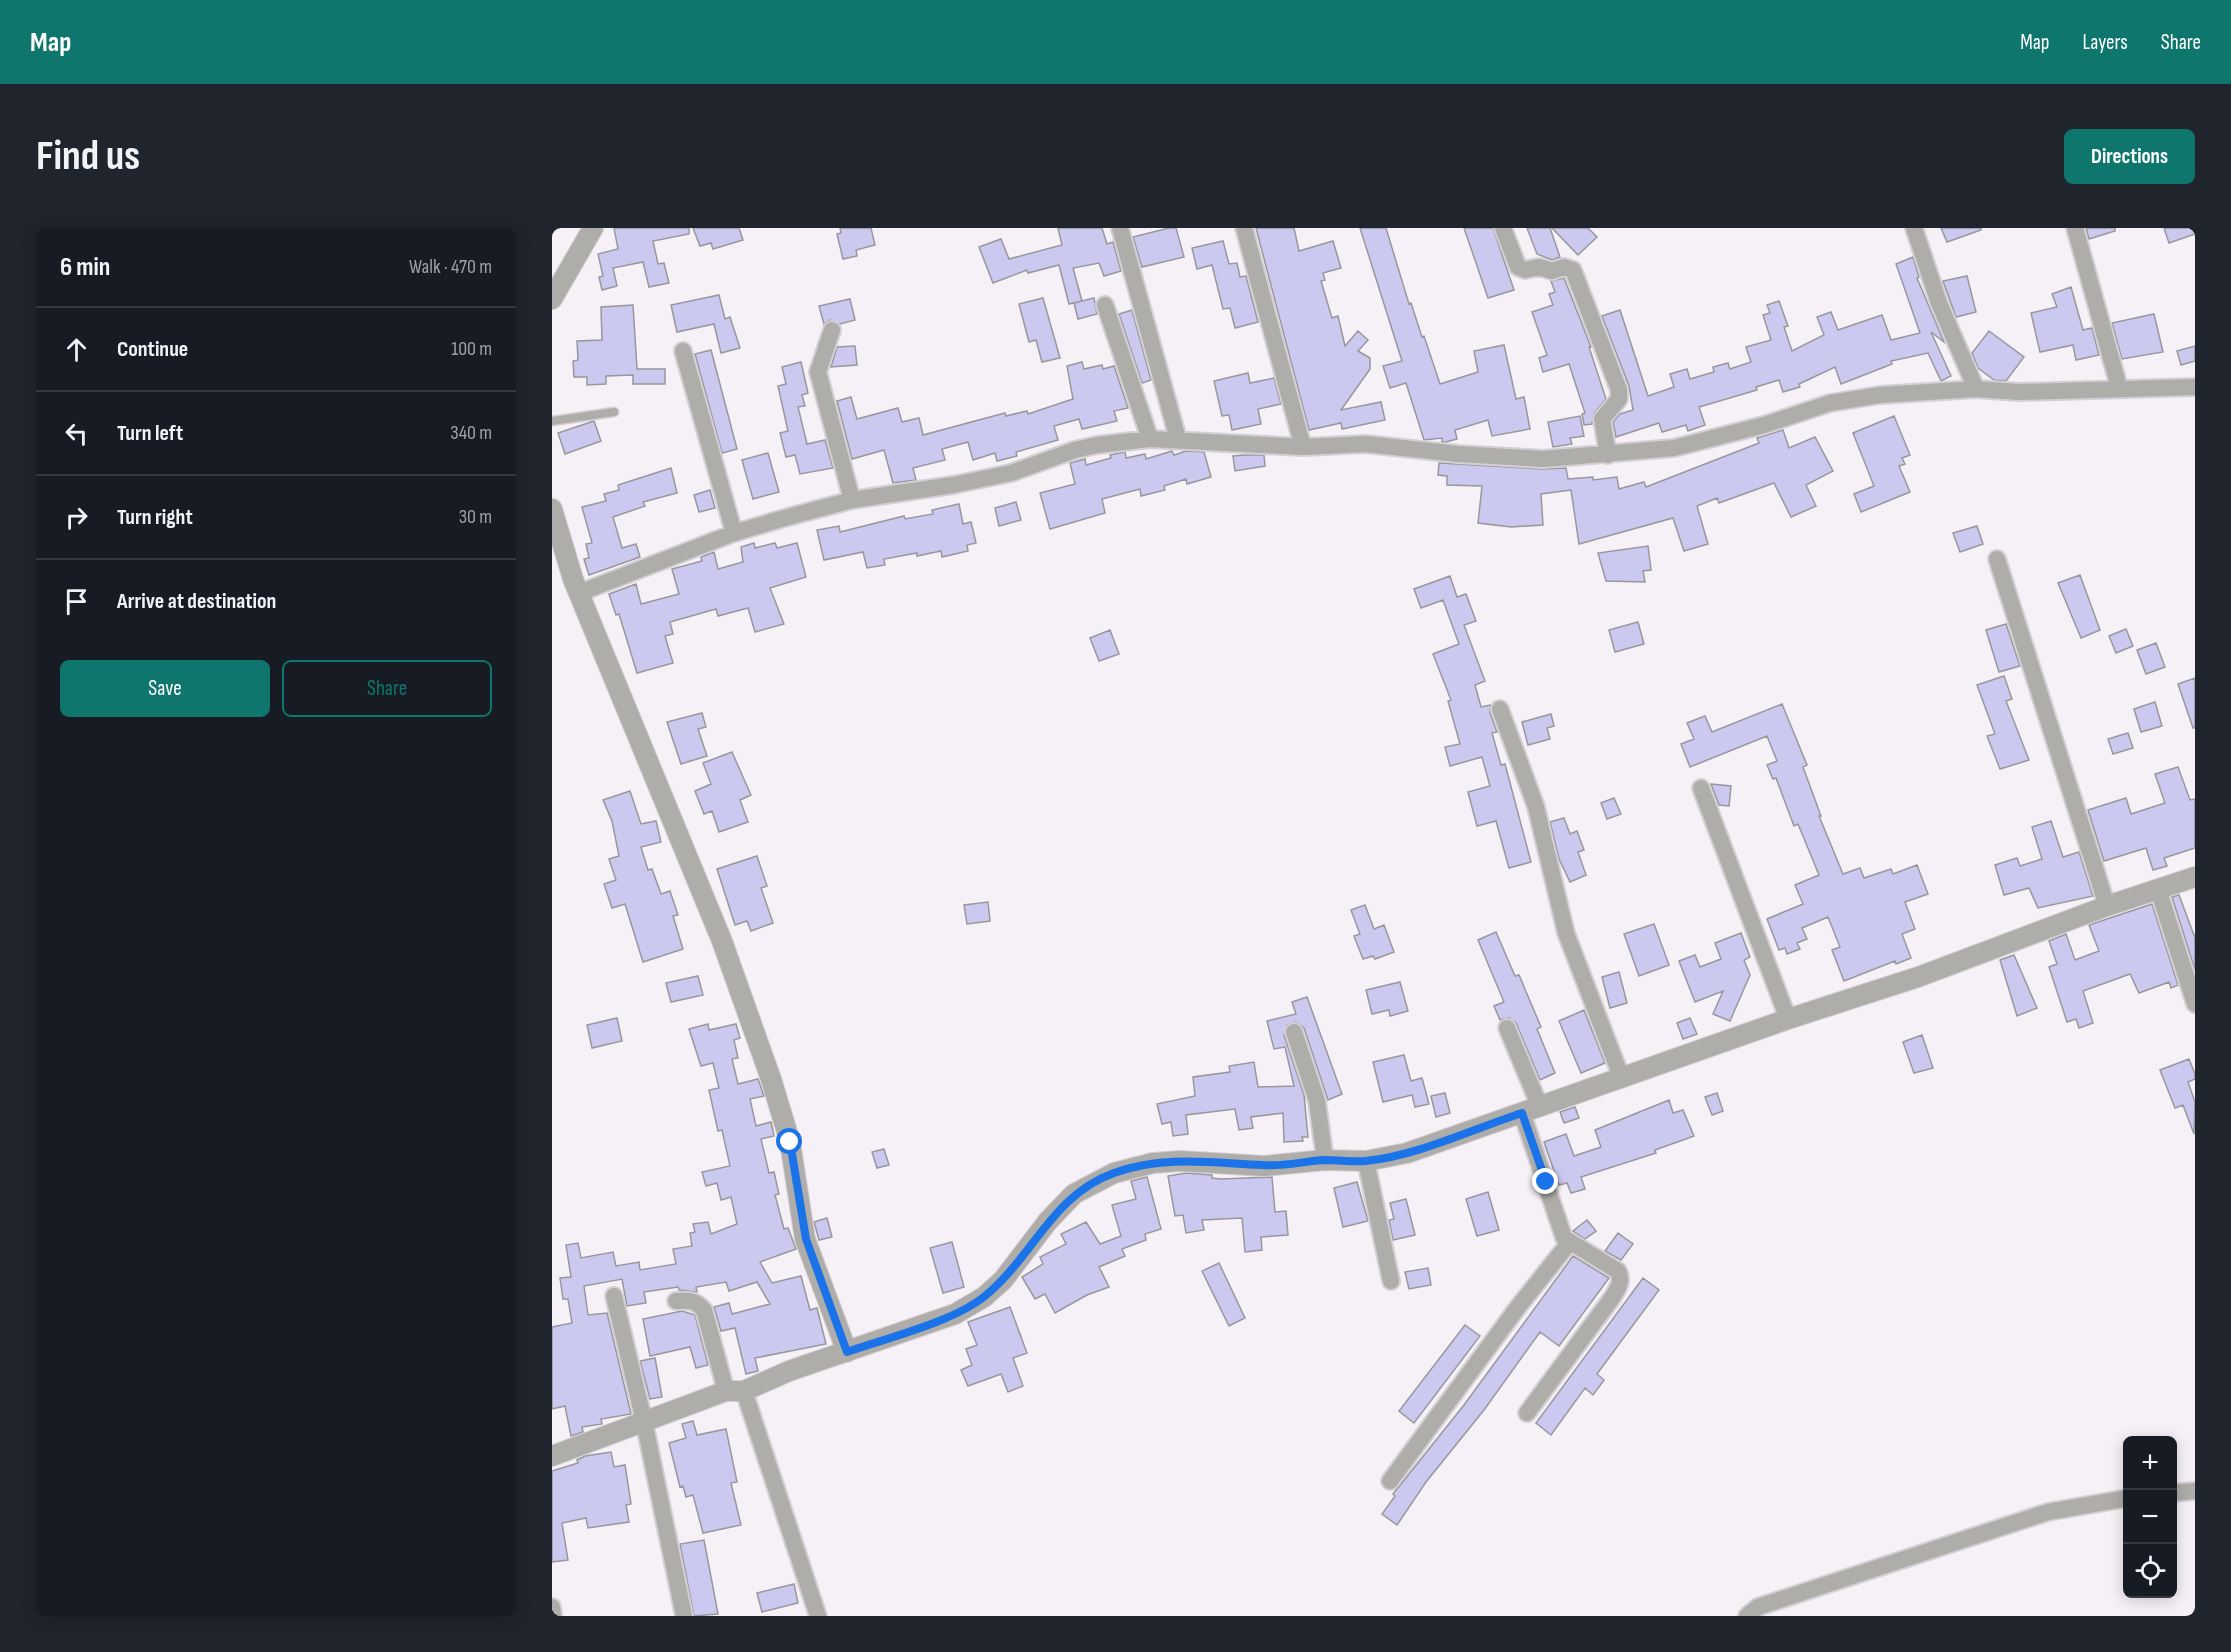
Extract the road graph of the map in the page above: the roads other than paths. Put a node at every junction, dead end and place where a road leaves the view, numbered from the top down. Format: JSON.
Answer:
{"nodes":[{"id":1,"x":593,"y":228,"type":"edge"},
{"id":2,"x":1120,"y":228,"type":"edge"},
{"id":3,"x":1244,"y":228,"type":"edge"},
{"id":4,"x":1503,"y":228,"type":"edge"},
{"id":5,"x":1914,"y":228,"type":"edge"},
{"id":6,"x":2075,"y":228,"type":"edge"},
{"id":7,"x":552,"y":294,"type":"edge"},
{"id":8,"x":1105,"y":305,"type":"dead end"},
{"id":9,"x":832,"y":330,"type":"dead end"},
{"id":10,"x":683,"y":351,"type":"dead end"},
{"id":11,"x":2119,"y":387,"type":"junction"},
{"id":12,"x":2195,"y":387,"type":"edge"},
{"id":13,"x":1976,"y":389,"type":"junction"},
{"id":14,"x":614,"y":412,"type":"dead end"},
{"id":15,"x":552,"y":420,"type":"edge"},
{"id":16,"x":1150,"y":439,"type":"junction"},
{"id":17,"x":1178,"y":439,"type":"junction"},
{"id":18,"x":1303,"y":447,"type":"junction"},
{"id":19,"x":1608,"y":455,"type":"junction"},
{"id":20,"x":852,"y":500,"type":"junction"},
{"id":21,"x":552,"y":509,"type":"edge"},
{"id":22,"x":734,"y":533,"type":"junction"},
{"id":23,"x":1997,"y":558,"type":"dead end"},
{"id":24,"x":579,"y":593,"type":"junction"},
{"id":25,"x":1500,"y":709,"type":"dead end"},
{"id":26,"x":1701,"y":789,"type":"dead end"},
{"id":27,"x":2195,"y":877,"type":"edge"},
{"id":28,"x":2158,"y":889,"type":"junction"},
{"id":29,"x":2107,"y":906,"type":"junction"},
{"id":30,"x":2195,"y":1004,"type":"edge"},
{"id":31,"x":1788,"y":1019,"type":"junction"},
{"id":32,"x":1507,"y":1028,"type":"dead end"},
{"id":33,"x":1294,"y":1032,"type":"dead end"},
{"id":34,"x":1622,"y":1079,"type":"junction"},
{"id":35,"x":1531,"y":1110,"type":"junction"},
{"id":36,"x":1325,"y":1160,"type":"junction"},
{"id":37,"x":1366,"y":1161,"type":"junction"},
{"id":38,"x":1569,"y":1243,"type":"junction"},
{"id":39,"x":1391,"y":1281,"type":"dead end"},
{"id":40,"x":614,"y":1296,"type":"dead end"},
{"id":41,"x":676,"y":1301,"type":"dead end"},
{"id":42,"x":847,"y":1352,"type":"junction"},
{"id":43,"x":735,"y":1391,"type":"junction"},
{"id":44,"x":1527,"y":1413,"type":"dead end"},
{"id":45,"x":644,"y":1421,"type":"junction"},
{"id":46,"x":552,"y":1456,"type":"edge"},
{"id":47,"x":1390,"y":1481,"type":"dead end"},
{"id":48,"x":2195,"y":1491,"type":"edge"},
{"id":49,"x":2177,"y":1493,"type":"edge"},
{"id":50,"x":2123,"y":1499,"type":"edge"},
{"id":51,"x":684,"y":1616,"type":"edge"},
{"id":52,"x":818,"y":1616,"type":"edge"},
{"id":53,"x":1747,"y":1616,"type":"edge"}],
"edges":[{"from":1,"to":7,"type":"street"},
{"from":2,"to":17,"type":"street"},
{"from":3,"to":18,"type":"street"},
{"from":4,"to":19,"type":"street"},
{"from":5,"to":13,"type":"street"},
{"from":6,"to":11,"type":"street"},
{"from":8,"to":16,"type":"street"},
{"from":9,"to":20,"type":"street"},
{"from":10,"to":22,"type":"street"},
{"from":11,"to":12,"type":"street"},
{"from":11,"to":13,"type":"street"},
{"from":13,"to":19,"type":"street"},
{"from":14,"to":15,"type":"lane"},
{"from":16,"to":17,"type":"street"},
{"from":16,"to":20,"type":"street"},
{"from":17,"to":18,"type":"street"},
{"from":18,"to":19,"type":"street"},
{"from":20,"to":22,"type":"street"},
{"from":21,"to":24,"type":"street"},
{"from":22,"to":24,"type":"street"},
{"from":23,"to":29,"type":"street"},
{"from":24,"to":42,"type":"street"},
{"from":25,"to":34,"type":"street"},
{"from":26,"to":31,"type":"street"},
{"from":27,"to":28,"type":"street"},
{"from":28,"to":29,"type":"street"},
{"from":28,"to":30,"type":"street"},
{"from":29,"to":31,"type":"street"},
{"from":31,"to":34,"type":"street"},
{"from":32,"to":35,"type":"street"},
{"from":33,"to":36,"type":"street"},
{"from":34,"to":35,"type":"street"},
{"from":35,"to":37,"type":"street"},
{"from":35,"to":38,"type":"street"},
{"from":36,"to":37,"type":"street"},
{"from":36,"to":42,"type":"street"},
{"from":37,"to":39,"type":"street"},
{"from":38,"to":44,"type":"street"},
{"from":38,"to":47,"type":"street"},
{"from":40,"to":45,"type":"street"},
{"from":41,"to":43,"type":"street"},
{"from":42,"to":43,"type":"street"},
{"from":43,"to":45,"type":"street"},
{"from":43,"to":52,"type":"street"},
{"from":45,"to":46,"type":"street"},
{"from":45,"to":51,"type":"street"},
{"from":48,"to":49,"type":"street"},
{"from":50,"to":53,"type":"street"}]}
